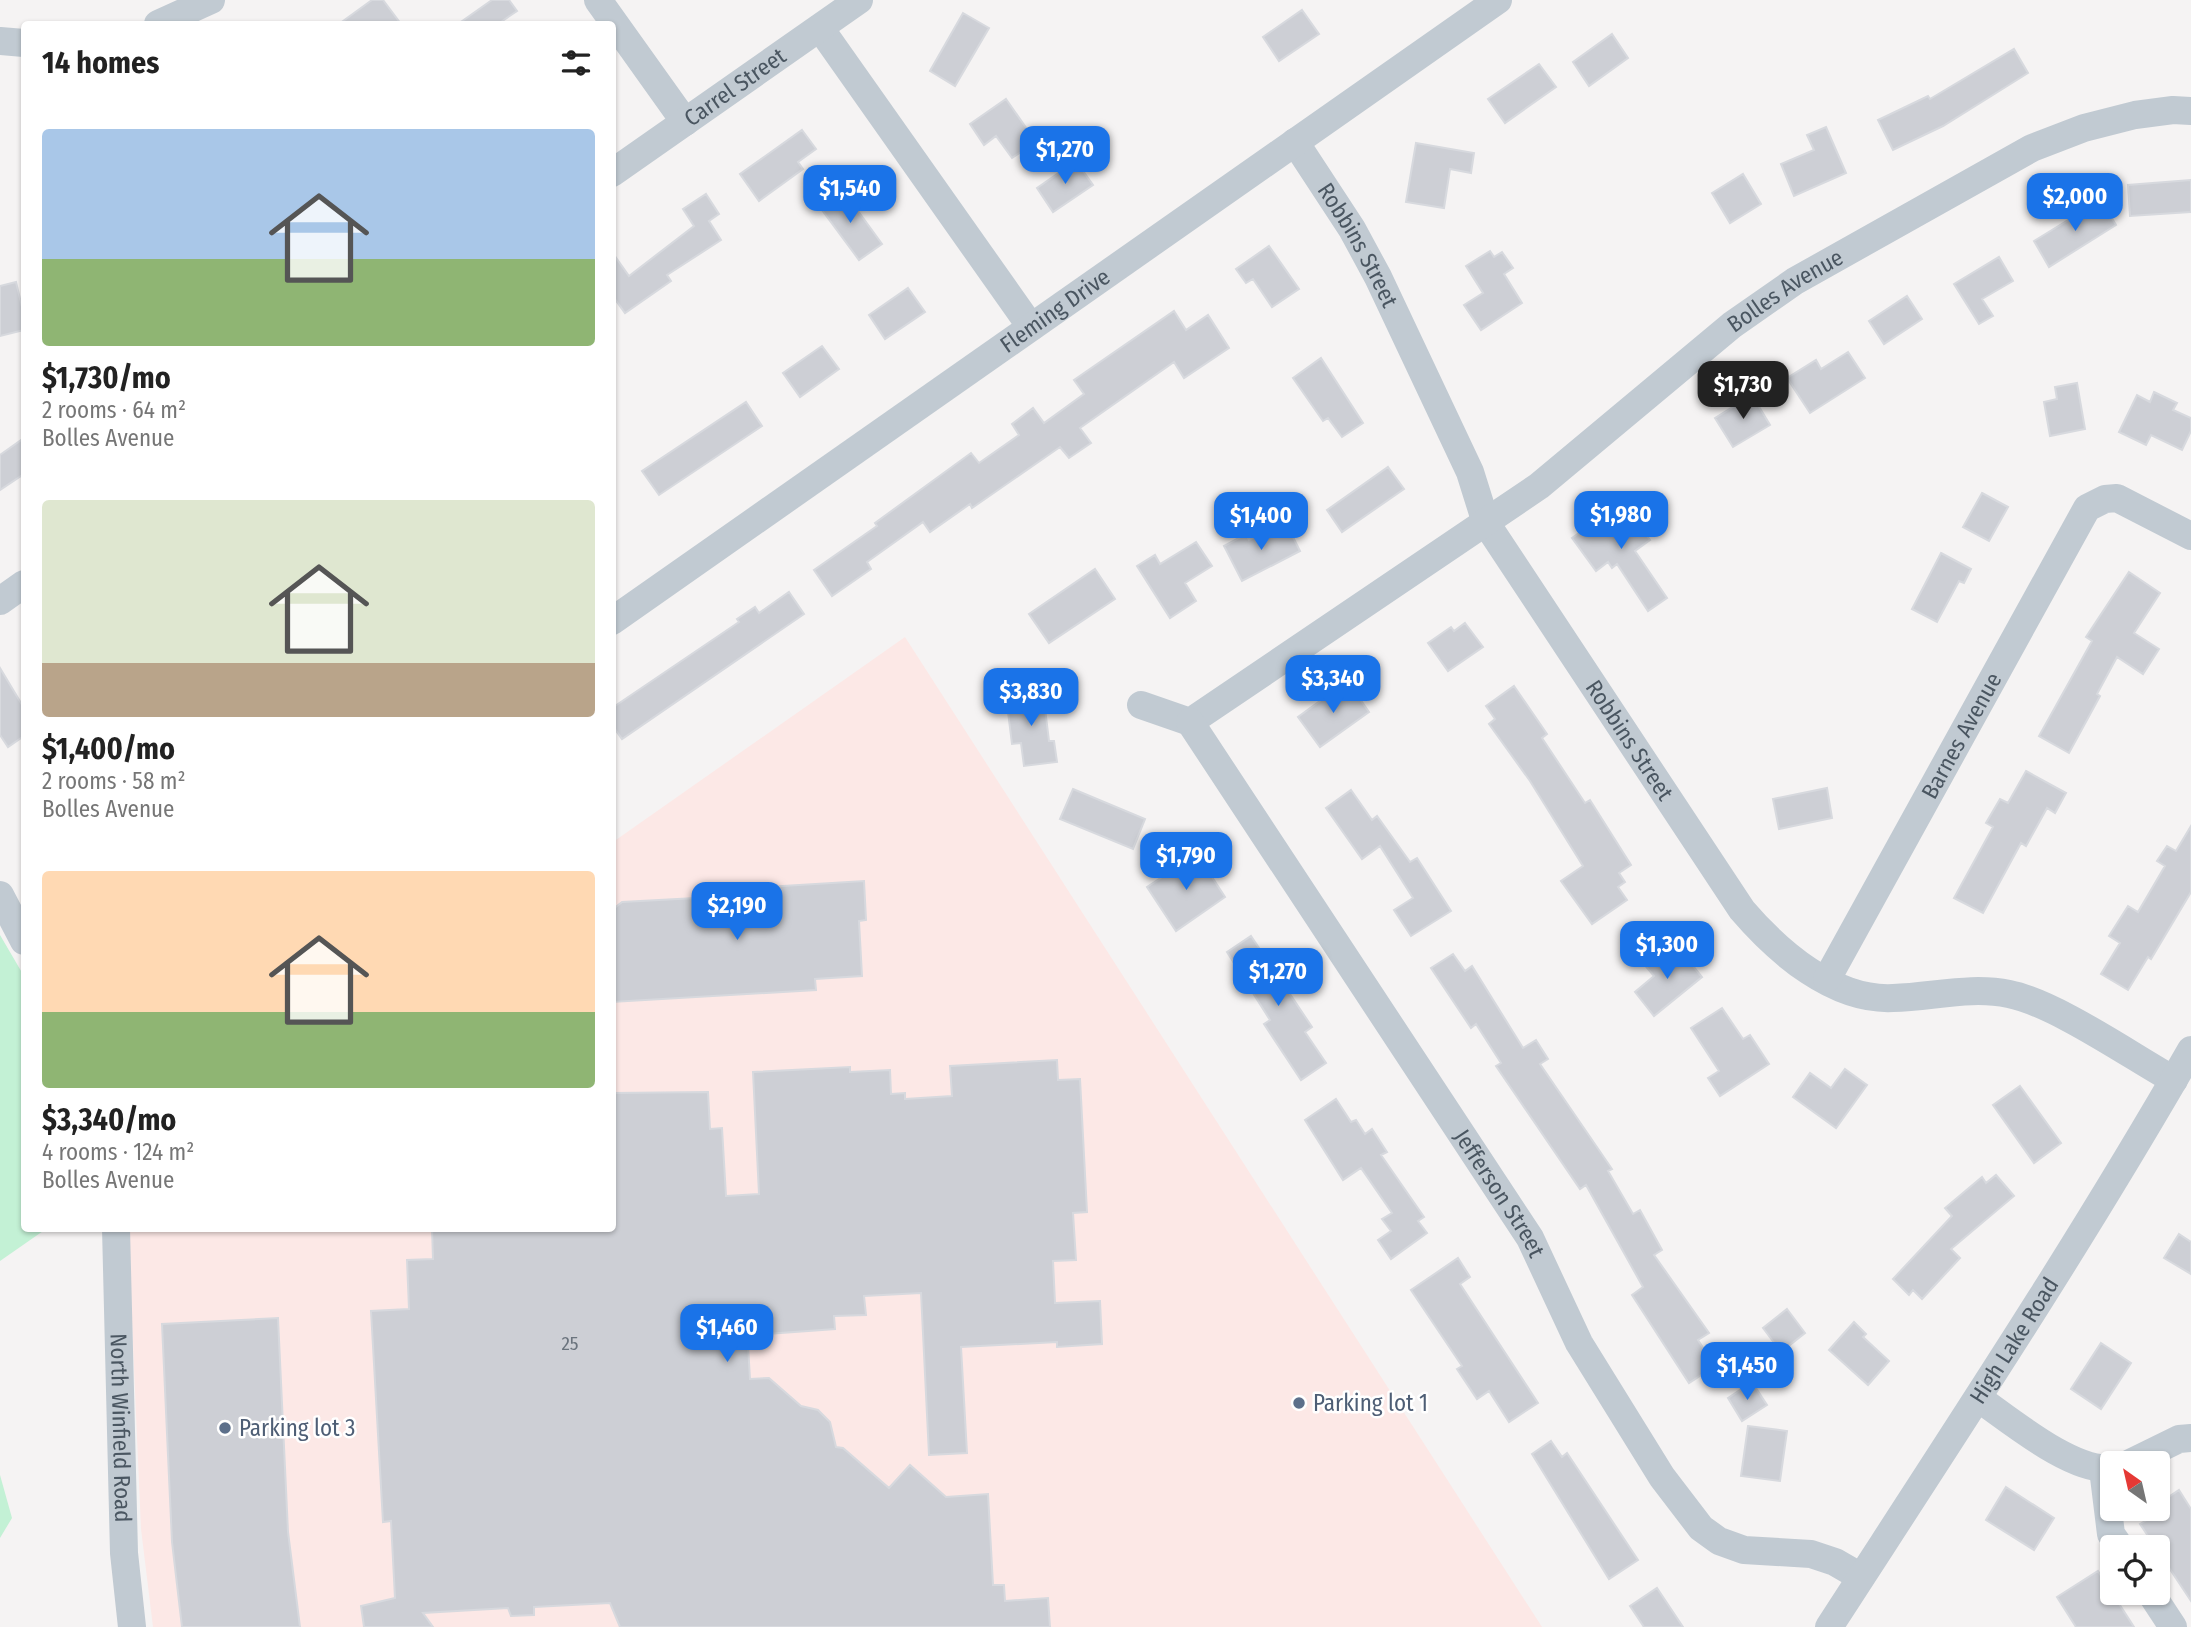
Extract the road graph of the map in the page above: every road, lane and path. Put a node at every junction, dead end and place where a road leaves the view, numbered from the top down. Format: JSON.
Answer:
{"nodes":[{"id":1,"x":211,"y":0,"type":"edge"},
{"id":2,"x":598,"y":0,"type":"edge"},
{"id":3,"x":859,"y":0,"type":"edge"},
{"id":4,"x":1498,"y":0,"type":"edge"},
{"id":5,"x":165,"y":21,"type":"edge"},
{"id":6,"x":613,"y":21,"type":"edge"},
{"id":7,"x":616,"y":25,"type":"edge"},
{"id":8,"x":820,"y":28,"type":"junction"},
{"id":9,"x":0,"y":41,"type":"edge"},
{"id":10,"x":21,"y":43,"type":"edge"},
{"id":11,"x":2191,"y":111,"type":"edge"},
{"id":12,"x":685,"y":122,"type":"junction"},
{"id":13,"x":1295,"y":142,"type":"junction"},
{"id":14,"x":616,"y":170,"type":"edge"},
{"id":15,"x":1031,"y":327,"type":"junction"},
{"id":16,"x":1486,"y":523,"type":"junction"},
{"id":17,"x":2191,"y":536,"type":"edge"},
{"id":18,"x":21,"y":586,"type":"edge"},
{"id":19,"x":0,"y":601,"type":"edge"},
{"id":20,"x":616,"y":618,"type":"edge"},
{"id":21,"x":1141,"y":705,"type":"dead end"},
{"id":22,"x":1190,"y":722,"type":"junction"},
{"id":23,"x":0,"y":895,"type":"edge"},
{"id":24,"x":21,"y":936,"type":"edge"},
{"id":25,"x":1827,"y":979,"type":"junction"},
{"id":26,"x":2191,"y":1050,"type":"edge"},
{"id":27,"x":2174,"y":1080,"type":"junction"},
{"id":28,"x":116,"y":1232,"type":"edge"},
{"id":29,"x":1978,"y":1398,"type":"junction"},
{"id":30,"x":2191,"y":1438,"type":"edge"},
{"id":31,"x":2152,"y":1451,"type":"edge"},
{"id":32,"x":2100,"y":1463,"type":"edge"},
{"id":33,"x":1861,"y":1577,"type":"junction"},
{"id":34,"x":2159,"y":1605,"type":"edge"},
{"id":35,"x":132,"y":1627,"type":"edge"},
{"id":36,"x":1829,"y":1627,"type":"edge"},
{"id":37,"x":2173,"y":1627,"type":"edge"}],
"edges":[{"from":1,"to":5,"type":"street"},
{"from":2,"to":6,"type":"street"},
{"from":3,"to":8,"type":"street","name":"Carrel Street"},
{"from":4,"to":13,"type":"street","name":"Fleming Drive"},
{"from":7,"to":12,"type":"street"},
{"from":8,"to":12,"type":"street","name":"Carrel Street"},
{"from":8,"to":15,"type":"street"},
{"from":9,"to":10,"type":"street"},
{"from":11,"to":16,"type":"street","name":"Bolles Avenue"},
{"from":12,"to":14,"type":"street","name":"Carrel Street"},
{"from":13,"to":15,"type":"street","name":"Fleming Drive"},
{"from":13,"to":16,"type":"street","name":"Robbins Street"},
{"from":15,"to":20,"type":"street","name":"Fleming Drive"},
{"from":16,"to":22,"type":"street","name":"Bolles Avenue"},
{"from":16,"to":25,"type":"street","name":"Robbins Street"},
{"from":17,"to":25,"type":"street","name":"Barnes Avenue"},
{"from":18,"to":19,"type":"street"},
{"from":21,"to":22,"type":"street"},
{"from":22,"to":33,"type":"street","name":"Jefferson Street"},
{"from":23,"to":24,"type":"street"},
{"from":25,"to":27,"type":"street","name":"Robbins Street"},
{"from":26,"to":27,"type":"street","name":"High Lake Road"},
{"from":27,"to":29,"type":"street","name":"High Lake Road"},
{"from":28,"to":35,"type":"street","name":"North Winfield Road"},
{"from":29,"to":32,"type":"street"},
{"from":29,"to":33,"type":"street","name":"High Lake Road"},
{"from":30,"to":31,"type":"street"},
{"from":33,"to":36,"type":"street","name":"High Lake Road"},
{"from":34,"to":37,"type":"street"}]}
